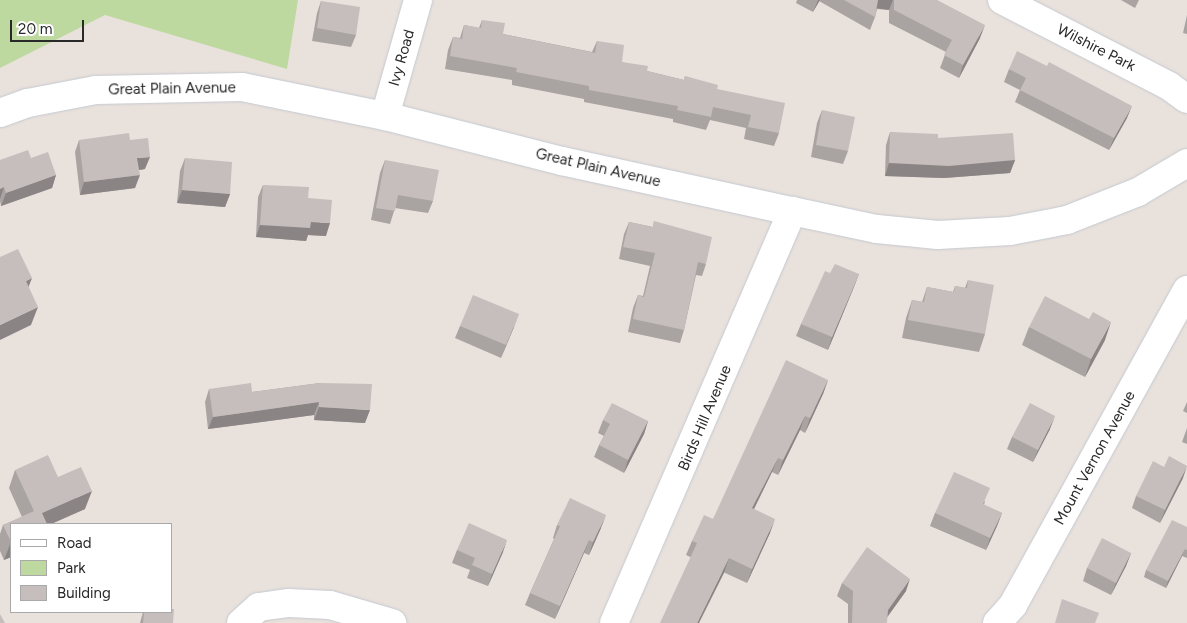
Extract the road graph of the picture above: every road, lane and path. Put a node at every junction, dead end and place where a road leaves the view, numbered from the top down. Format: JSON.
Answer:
{"nodes":[{"id":1,"x":418,"y":0,"type":"edge"},
{"id":2,"x":1002,"y":0,"type":"edge"},
{"id":3,"x":1187,"y":99,"type":"edge"},
{"id":4,"x":0,"y":113,"type":"edge"},
{"id":5,"x":385,"y":116,"type":"junction"},
{"id":6,"x":1187,"y":163,"type":"edge"},
{"id":7,"x":792,"y":211,"type":"junction"},
{"id":8,"x":1187,"y":290,"type":"edge"},
{"id":9,"x":240,"y":623,"type":"edge"},
{"id":10,"x":392,"y":623,"type":"edge"},
{"id":11,"x":614,"y":623,"type":"edge"},
{"id":12,"x":997,"y":623,"type":"edge"}],
"edges":[{"from":1,"to":5,"type":"street","name":"Ivy Road"},
{"from":2,"to":3,"type":"street","name":"Wilshire Park"},
{"from":4,"to":5,"type":"street","name":"Great Plain Avenue"},
{"from":5,"to":7,"type":"street","name":"Great Plain Avenue"},
{"from":6,"to":7,"type":"street","name":"Great Plain Avenue"},
{"from":7,"to":11,"type":"street","name":"Birds Hill Avenue"},
{"from":8,"to":12,"type":"street","name":"Mount Vernon Avenue"},
{"from":9,"to":10,"type":"street"}]}
